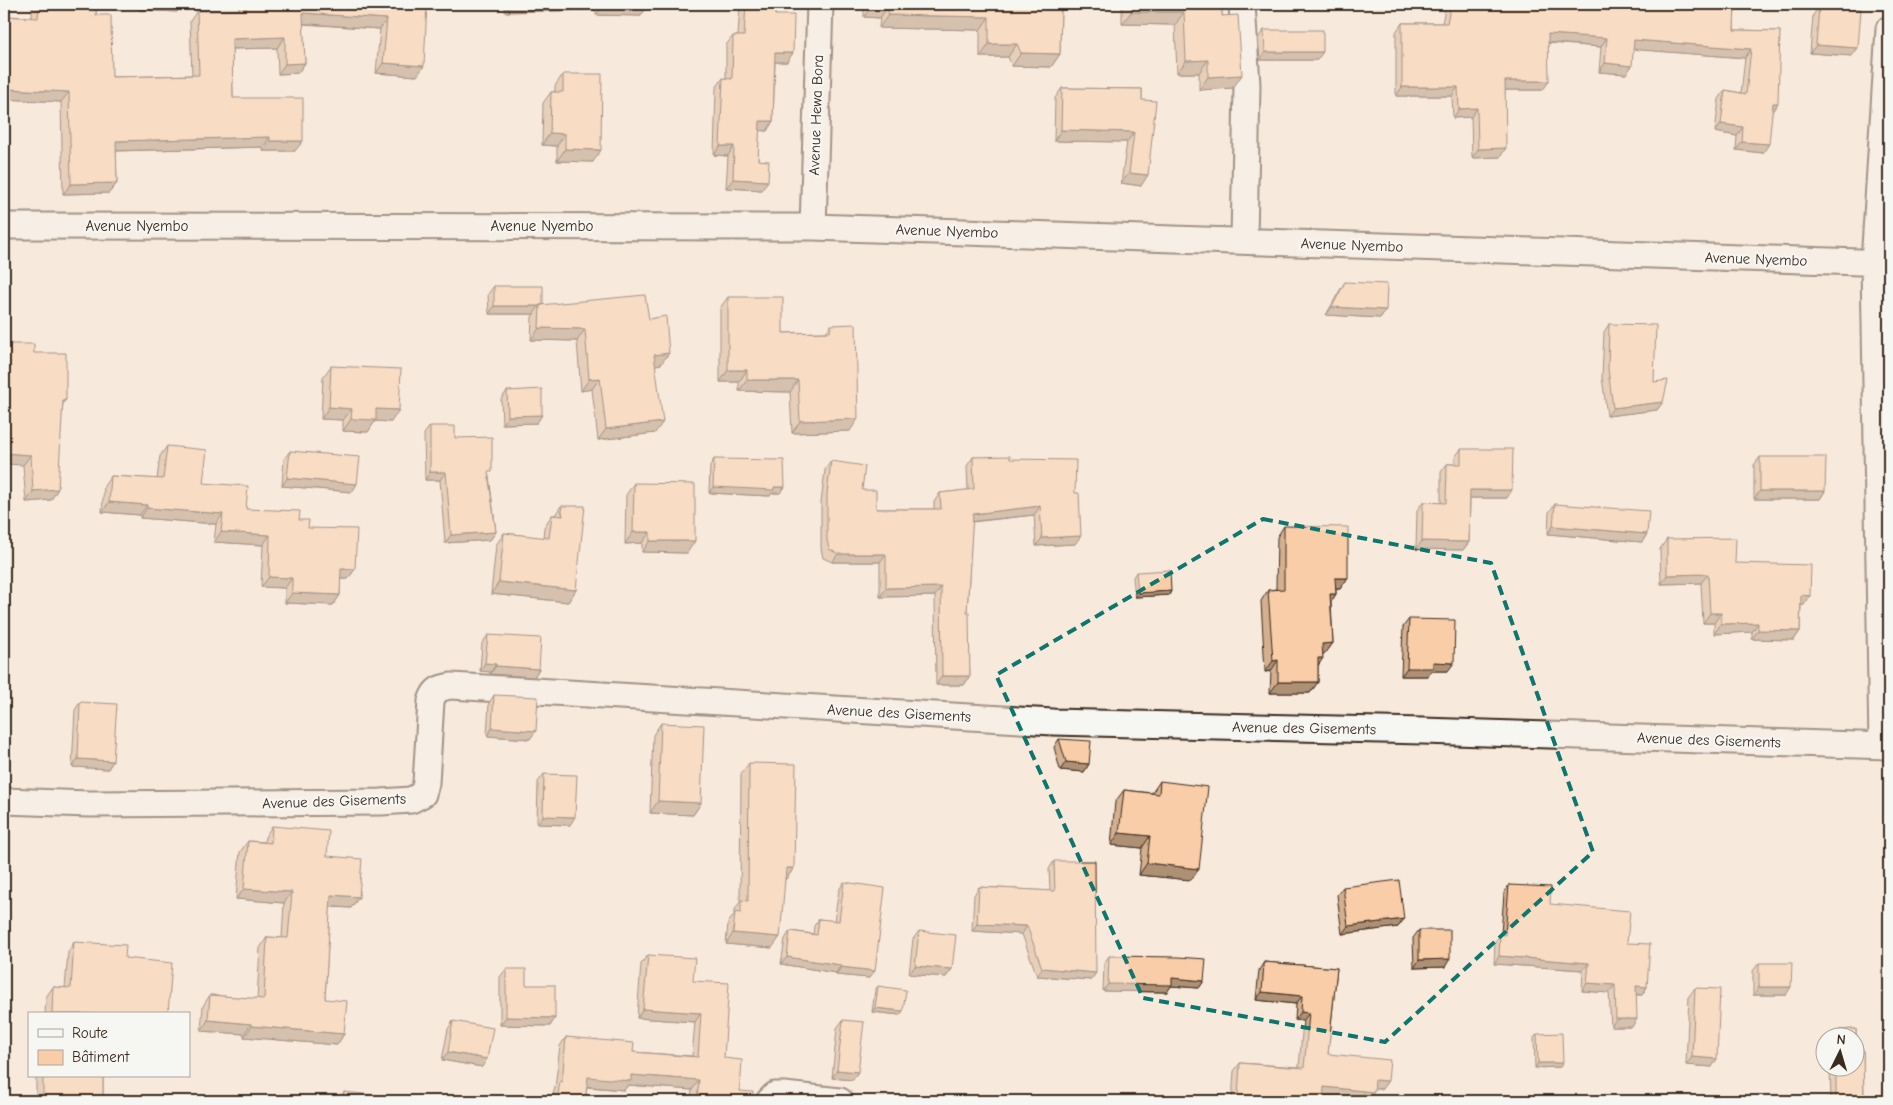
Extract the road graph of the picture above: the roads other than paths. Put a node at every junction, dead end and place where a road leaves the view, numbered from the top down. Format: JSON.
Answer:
{"nodes":[{"id":1,"x":820,"y":4,"type":"edge"},
{"id":2,"x":1242,"y":4,"type":"edge"},
{"id":3,"x":1889,"y":29,"type":"edge"},
{"id":4,"x":4,"y":226,"type":"edge"},
{"id":5,"x":813,"y":227,"type":"junction"},
{"id":6,"x":1244,"y":241,"type":"junction"},
{"id":7,"x":1882,"y":263,"type":"edge"},
{"id":8,"x":1885,"y":746,"type":"edge"},
{"id":9,"x":4,"y":801,"type":"edge"},
{"id":10,"x":769,"y":1101,"type":"edge"},
{"id":11,"x":840,"y":1101,"type":"edge"}],
"edges":[{"from":1,"to":5,"type":"street","name":"Avenue Hewa Bora"},
{"from":2,"to":6,"type":"street"},
{"from":3,"to":7,"type":"street"},
{"from":4,"to":5,"type":"street","name":"Avenue Nyembo"},
{"from":5,"to":6,"type":"street","name":"Avenue Nyembo"},
{"from":6,"to":7,"type":"street","name":"Avenue Nyembo"},
{"from":7,"to":8,"type":"street"},
{"from":8,"to":9,"type":"street","name":"Avenue des Gisements"},
{"from":10,"to":11,"type":"street"}]}
